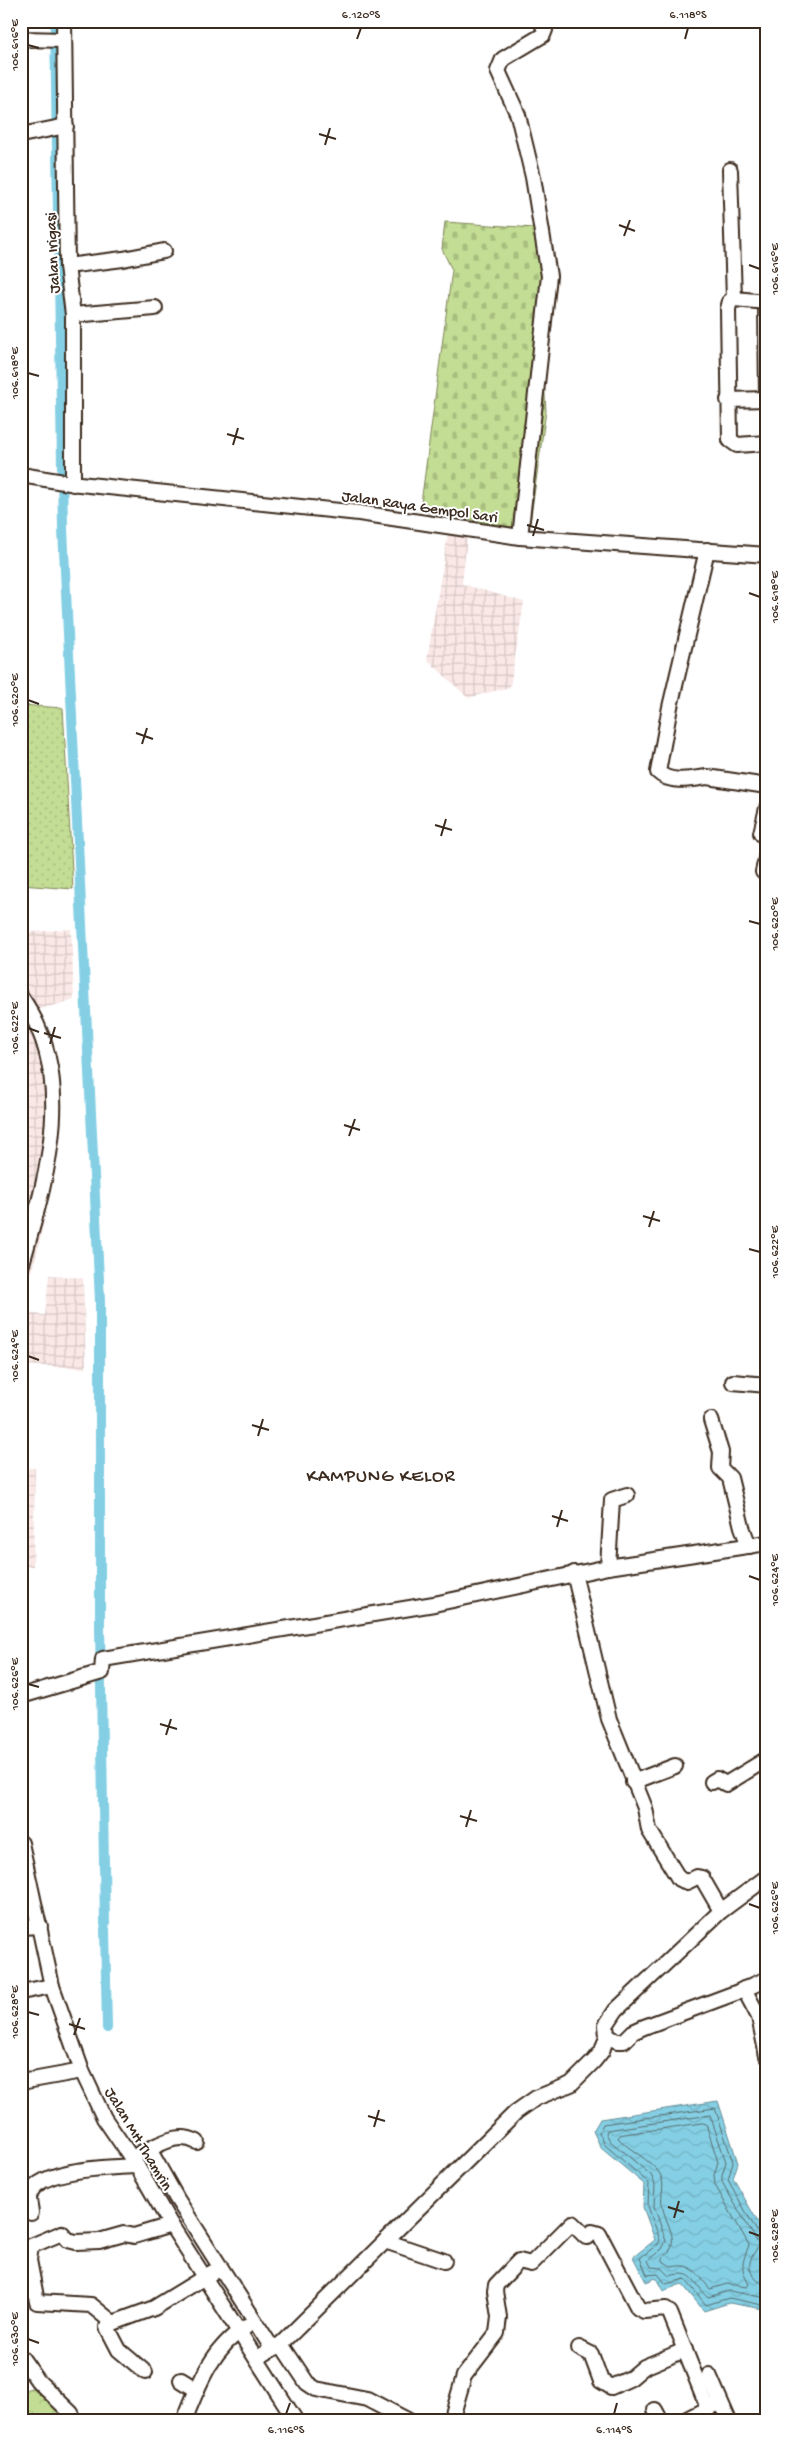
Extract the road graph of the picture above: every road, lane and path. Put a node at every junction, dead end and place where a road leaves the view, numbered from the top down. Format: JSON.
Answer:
{"nodes":[{"id":1,"x":64,"y":21,"type":"edge"},
{"id":2,"x":542,"y":21,"type":"edge"},
{"id":3,"x":21,"y":35,"type":"edge"},
{"id":4,"x":58,"y":40,"type":"junction"},
{"id":5,"x":62,"y":127,"type":"junction"},
{"id":6,"x":21,"y":135,"type":"edge"},
{"id":7,"x":730,"y":170,"type":"dead end"},
{"id":8,"x":164,"y":250,"type":"dead end"},
{"id":9,"x":66,"y":266,"type":"junction"},
{"id":10,"x":734,"y":299,"type":"junction"},
{"id":11,"x":766,"y":302,"type":"edge"},
{"id":12,"x":154,"y":308,"type":"dead end"},
{"id":13,"x":73,"y":315,"type":"junction"},
{"id":14,"x":767,"y":399,"type":"edge"},
{"id":15,"x":728,"y":400,"type":"junction"},
{"id":16,"x":767,"y":443,"type":"edge"},
{"id":17,"x":21,"y":475,"type":"edge"},
{"id":18,"x":67,"y":483,"type":"junction"},
{"id":19,"x":520,"y":537,"type":"junction"},
{"id":20,"x":707,"y":550,"type":"junction"},
{"id":21,"x":767,"y":555,"type":"edge"},
{"id":22,"x":767,"y":786,"type":"edge"},
{"id":23,"x":767,"y":808,"type":"edge"},
{"id":24,"x":767,"y":840,"type":"edge"},
{"id":25,"x":767,"y":854,"type":"edge"},
{"id":26,"x":763,"y":872,"type":"dead end"},
{"id":27,"x":21,"y":997,"type":"edge"},
{"id":28,"x":21,"y":1267,"type":"edge"},
{"id":29,"x":733,"y":1382,"type":"dead end"},
{"id":30,"x":767,"y":1385,"type":"edge"},
{"id":31,"x":711,"y":1420,"type":"dead end"},
{"id":32,"x":627,"y":1496,"type":"dead end"},
{"id":33,"x":767,"y":1543,"type":"edge"},
{"id":34,"x":749,"y":1546,"type":"junction"},
{"id":35,"x":608,"y":1567,"type":"junction"},
{"id":36,"x":574,"y":1573,"type":"junction"},
{"id":37,"x":21,"y":1696,"type":"edge"},
{"id":38,"x":767,"y":1759,"type":"edge"},
{"id":39,"x":675,"y":1766,"type":"dead end"},
{"id":40,"x":633,"y":1782,"type":"junction"},
{"id":41,"x":712,"y":1782,"type":"dead end"},
{"id":42,"x":21,"y":1844,"type":"edge"},
{"id":43,"x":767,"y":1877,"type":"edge"},
{"id":44,"x":721,"y":1911,"type":"junction"},
{"id":45,"x":40,"y":1926,"type":"junction"},
{"id":46,"x":21,"y":1927,"type":"edge"},
{"id":47,"x":767,"y":1979,"type":"edge"},
{"id":48,"x":52,"y":1986,"type":"junction"},
{"id":49,"x":744,"y":1989,"type":"junction"},
{"id":50,"x":21,"y":1992,"type":"edge"},
{"id":51,"x":607,"y":2036,"type":"junction"},
{"id":52,"x":767,"y":2056,"type":"edge"},
{"id":53,"x":82,"y":2071,"type":"junction"},
{"id":54,"x":21,"y":2082,"type":"edge"},
{"id":55,"x":197,"y":2142,"type":"dead end"},
{"id":56,"x":139,"y":2156,"type":"junction"},
{"id":57,"x":32,"y":2213,"type":"dead end"},
{"id":58,"x":171,"y":2226,"type":"junction"},
{"id":59,"x":385,"y":2241,"type":"junction"},
{"id":60,"x":25,"y":2250,"type":"edge"},
{"id":61,"x":444,"y":2261,"type":"dead end"},
{"id":62,"x":214,"y":2272,"type":"junction"},
{"id":63,"x":27,"y":2283,"type":"edge"},
{"id":64,"x":113,"y":2323,"type":"junction"},
{"id":65,"x":247,"y":2326,"type":"junction"},
{"id":66,"x":579,"y":2348,"type":"dead end"},
{"id":67,"x":685,"y":2350,"type":"junction"},
{"id":68,"x":269,"y":2351,"type":"junction"},
{"id":69,"x":21,"y":2357,"type":"edge"},
{"id":70,"x":145,"y":2372,"type":"dead end"},
{"id":71,"x":709,"y":2375,"type":"dead end"},
{"id":72,"x":181,"y":2380,"type":"dead end"},
{"id":73,"x":197,"y":2390,"type":"junction"},
{"id":74,"x":714,"y":2404,"type":"junction"},
{"id":75,"x":75,"y":2421,"type":"edge"},
{"id":76,"x":184,"y":2421,"type":"edge"},
{"id":77,"x":296,"y":2421,"type":"edge"},
{"id":78,"x":409,"y":2421,"type":"edge"},
{"id":79,"x":451,"y":2421,"type":"edge"},
{"id":80,"x":683,"y":2421,"type":"edge"},
{"id":81,"x":729,"y":2421,"type":"edge"}],
"edges":[{"from":1,"to":4,"type":"street","name":"Jalan Irigasi"},
{"from":2,"to":19,"type":"street"},
{"from":3,"to":4,"type":"street"},
{"from":4,"to":5,"type":"street","name":"Jalan Irigasi"},
{"from":5,"to":6,"type":"street"},
{"from":5,"to":9,"type":"street","name":"Jalan Irigasi"},
{"from":7,"to":10,"type":"street"},
{"from":8,"to":9,"type":"street"},
{"from":9,"to":13,"type":"street","name":"Jalan Irigasi"},
{"from":10,"to":11,"type":"street"},
{"from":10,"to":15,"type":"street"},
{"from":11,"to":14,"type":"street"},
{"from":12,"to":13,"type":"street"},
{"from":13,"to":18,"type":"street","name":"Jalan Irigasi"},
{"from":14,"to":15,"type":"street"},
{"from":15,"to":16,"type":"street"},
{"from":17,"to":18,"type":"street","name":"Jalan Raya Gempol Sari"},
{"from":18,"to":19,"type":"street","name":"Jalan Raya Gempol Sari"},
{"from":19,"to":20,"type":"street","name":"Jalan Raya Gempol Sari"},
{"from":20,"to":21,"type":"street","name":"Jalan Raya Gempol Sari"},
{"from":20,"to":22,"type":"street"},
{"from":23,"to":24,"type":"street"},
{"from":25,"to":26,"type":"street"},
{"from":27,"to":28,"type":"street"},
{"from":29,"to":30,"type":"street"},
{"from":31,"to":34,"type":"street"},
{"from":32,"to":35,"type":"street"},
{"from":33,"to":34,"type":"street"},
{"from":34,"to":35,"type":"street"},
{"from":35,"to":36,"type":"street"},
{"from":36,"to":37,"type":"street"},
{"from":36,"to":40,"type":"street"},
{"from":38,"to":41,"type":"street"},
{"from":39,"to":40,"type":"street"},
{"from":40,"to":44,"type":"street"},
{"from":42,"to":45,"type":"street","name":"Jalan MH Thamrin"},
{"from":43,"to":44,"type":"street"},
{"from":44,"to":51,"type":"street"},
{"from":45,"to":46,"type":"street"},
{"from":45,"to":48,"type":"street","name":"Jalan MH Thamrin"},
{"from":47,"to":49,"type":"street"},
{"from":48,"to":50,"type":"street"},
{"from":48,"to":53,"type":"street","name":"Jalan MH Thamrin"},
{"from":49,"to":51,"type":"street"},
{"from":49,"to":52,"type":"street"},
{"from":51,"to":59,"type":"street"},
{"from":53,"to":54,"type":"street"},
{"from":53,"to":56,"type":"street","name":"Jalan MH Thamrin"},
{"from":55,"to":56,"type":"street"},
{"from":56,"to":57,"type":"street"},
{"from":56,"to":58,"type":"street","name":"Jalan MH Thamrin"},
{"from":56,"to":62,"type":"street"},
{"from":58,"to":60,"type":"street"},
{"from":58,"to":62,"type":"street","name":"Jalan MH Thamrin"},
{"from":59,"to":61,"type":"street"},
{"from":59,"to":68,"type":"street"},
{"from":60,"to":63,"type":"street"},
{"from":62,"to":64,"type":"street"},
{"from":62,"to":65,"type":"street","name":"Jalan MH Thamrin"},
{"from":62,"to":65,"type":"street"},
{"from":63,"to":64,"type":"street"},
{"from":64,"to":70,"type":"street"},
{"from":65,"to":68,"type":"street","name":"Jalan MH Thamrin"},
{"from":65,"to":68,"type":"street"},
{"from":65,"to":73,"type":"street"},
{"from":66,"to":67,"type":"street"},
{"from":67,"to":74,"type":"street"},
{"from":67,"to":79,"type":"street"},
{"from":68,"to":77,"type":"street","name":"Jalan MH Thamrin"},
{"from":68,"to":78,"type":"street"},
{"from":69,"to":75,"type":"street"},
{"from":71,"to":74,"type":"street"},
{"from":72,"to":73,"type":"street"},
{"from":73,"to":76,"type":"street"},
{"from":74,"to":80,"type":"street"},
{"from":74,"to":81,"type":"street"}]}
